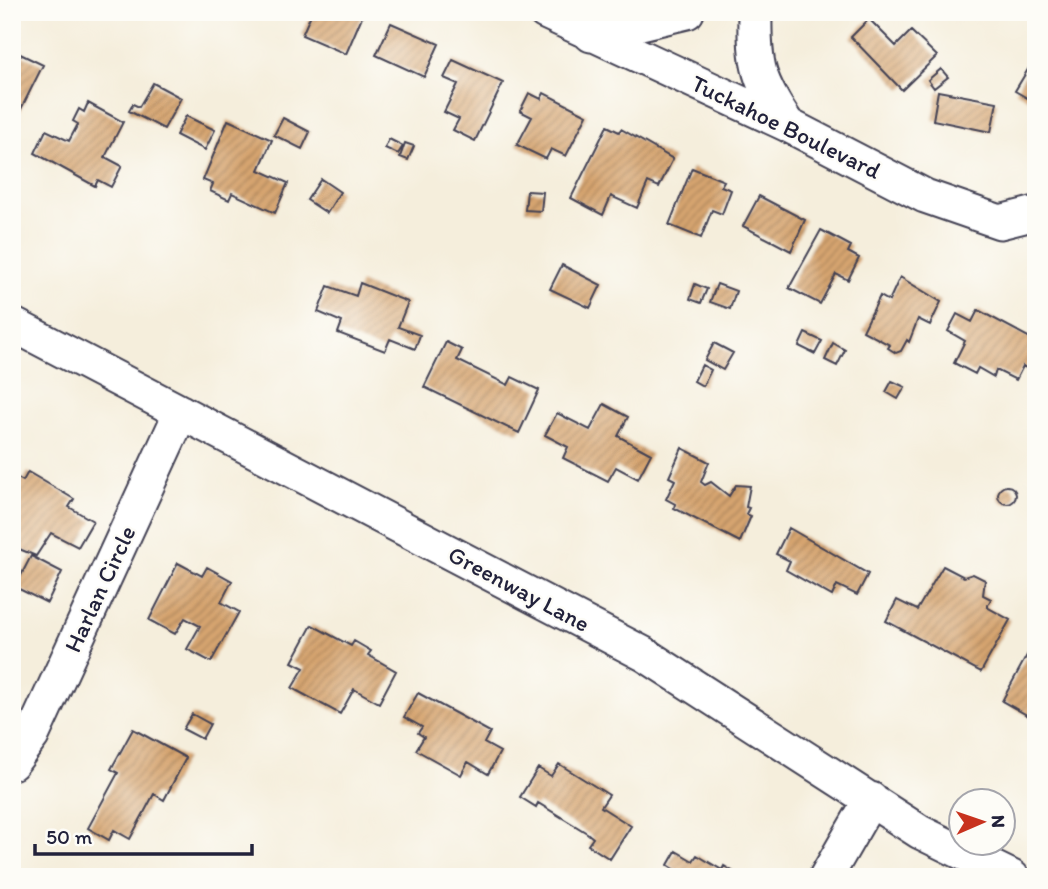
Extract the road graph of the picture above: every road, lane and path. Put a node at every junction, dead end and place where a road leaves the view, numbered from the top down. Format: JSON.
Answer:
{"nodes":[{"id":1,"x":545,"y":12,"type":"edge"},
{"id":2,"x":687,"y":12,"type":"edge"},
{"id":3,"x":755,"y":12,"type":"edge"},
{"id":4,"x":591,"y":35,"type":"junction"},
{"id":5,"x":788,"y":125,"type":"junction"},
{"id":6,"x":1034,"y":214,"type":"edge"},
{"id":7,"x":12,"y":324,"type":"edge"},
{"id":8,"x":181,"y":412,"type":"junction"},
{"id":9,"x":12,"y":763,"type":"edge"},
{"id":10,"x":871,"y":799,"type":"junction"},
{"id":11,"x":826,"y":877,"type":"edge"},
{"id":12,"x":1012,"y":877,"type":"edge"}],
"edges":[{"from":1,"to":4,"type":"street","name":"Tuckahoe Boulevard"},
{"from":2,"to":4,"type":"street"},
{"from":3,"to":5,"type":"street"},
{"from":4,"to":5,"type":"street","name":"Tuckahoe Boulevard"},
{"from":5,"to":6,"type":"street","name":"Tuckahoe Boulevard"},
{"from":7,"to":8,"type":"street","name":"Greenway Lane"},
{"from":8,"to":9,"type":"street","name":"Harlan Circle"},
{"from":8,"to":10,"type":"street","name":"Greenway Lane"},
{"from":10,"to":11,"type":"street"},
{"from":10,"to":12,"type":"street","name":"Greenway Lane"}]}
